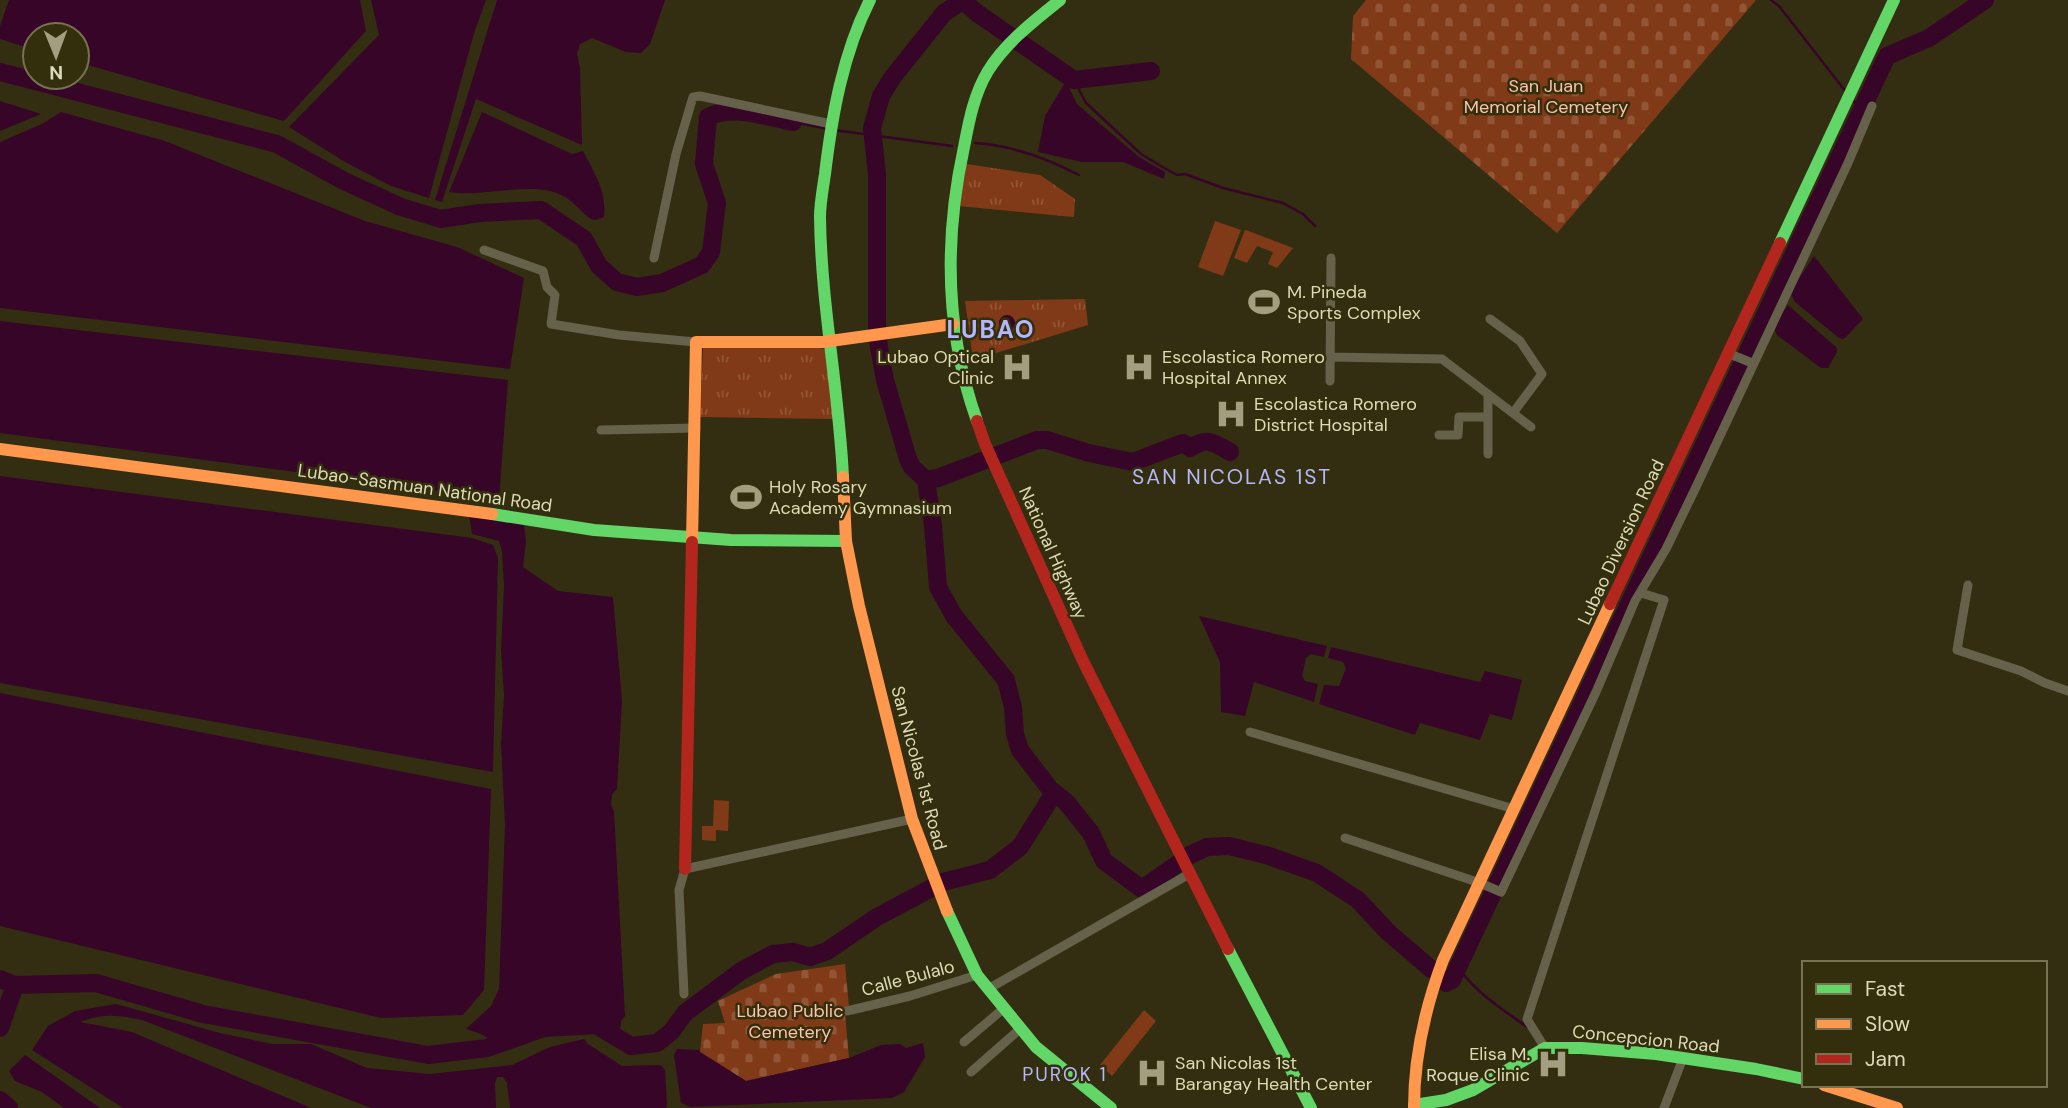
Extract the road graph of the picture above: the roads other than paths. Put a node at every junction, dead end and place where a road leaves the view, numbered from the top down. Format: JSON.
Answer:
{"nodes":[{"id":1,"x":870,"y":0,"type":"edge"},
{"id":2,"x":1060,"y":0,"type":"edge"},
{"id":3,"x":1895,"y":0,"type":"edge"},
{"id":4,"x":1871,"y":106,"type":"dead end"},
{"id":5,"x":830,"y":129,"type":"junction"},
{"id":6,"x":484,"y":250,"type":"dead end"},
{"id":7,"x":654,"y":258,"type":"dead end"},
{"id":8,"x":1331,"y":258,"type":"dead end"},
{"id":9,"x":1490,"y":319,"type":"dead end"},
{"id":10,"x":953,"y":324,"type":"junction"},
{"id":11,"x":831,"y":340,"type":"junction"},
{"id":12,"x":696,"y":342,"type":"junction"},
{"id":13,"x":1732,"y":355,"type":"junction"},
{"id":14,"x":1329,"y":358,"type":"junction"},
{"id":15,"x":1751,"y":363,"type":"junction"},
{"id":16,"x":1330,"y":381,"type":"dead end"},
{"id":17,"x":1488,"y":394,"type":"junction"},
{"id":18,"x":1513,"y":413,"type":"junction"},
{"id":19,"x":1488,"y":417,"type":"junction"},
{"id":20,"x":1531,"y":426,"type":"dead end"},
{"id":21,"x":696,"y":428,"type":"junction"},
{"id":22,"x":601,"y":430,"type":"dead end"},
{"id":23,"x":1438,"y":435,"type":"dead end"},
{"id":24,"x":0,"y":449,"type":"edge"},
{"id":25,"x":1488,"y":454,"type":"dead end"},
{"id":26,"x":691,"y":538,"type":"junction"},
{"id":27,"x":846,"y":541,"type":"junction"},
{"id":28,"x":1968,"y":585,"type":"dead end"},
{"id":29,"x":1641,"y":593,"type":"junction"},
{"id":30,"x":2068,"y":691,"type":"edge"},
{"id":31,"x":1250,"y":732,"type":"dead end"},
{"id":32,"x":1514,"y":808,"type":"junction"},
{"id":33,"x":912,"y":819,"type":"junction"},
{"id":34,"x":1345,"y":838,"type":"dead end"},
{"id":35,"x":685,"y":869,"type":"junction"},
{"id":36,"x":1190,"y":871,"type":"junction"},
{"id":37,"x":1482,"y":883,"type":"junction"},
{"id":38,"x":977,"y":975,"type":"junction"},
{"id":39,"x":988,"y":989,"type":"junction"},
{"id":40,"x":684,"y":994,"type":"dead end"},
{"id":41,"x":1003,"y":1009,"type":"junction"},
{"id":42,"x":847,"y":1011,"type":"dead end"},
{"id":43,"x":1020,"y":1028,"type":"junction"},
{"id":44,"x":964,"y":1042,"type":"dead end"},
{"id":45,"x":1545,"y":1048,"type":"junction"},
{"id":46,"x":1683,"y":1058,"type":"junction"},
{"id":47,"x":971,"y":1072,"type":"dead end"},
{"id":48,"x":1802,"y":1079,"type":"edge"},
{"id":49,"x":1830,"y":1087,"type":"edge"},
{"id":50,"x":1414,"y":1106,"type":"edge"},
{"id":51,"x":1111,"y":1108,"type":"edge"},
{"id":52,"x":1311,"y":1108,"type":"edge"},
{"id":53,"x":1664,"y":1108,"type":"edge"},
{"id":54,"x":1897,"y":1108,"type":"edge"}],
"edges":[{"from":1,"to":5,"type":"street","name":"San Nicolas 1st Road"},
{"from":2,"to":10,"type":"street","name":"National Highway"},
{"from":3,"to":13,"type":"street","name":"Lubao Diversion Road"},
{"from":4,"to":15,"type":"street"},
{"from":5,"to":7,"type":"street"},
{"from":5,"to":11,"type":"street","name":"San Nicolas 1st Road"},
{"from":6,"to":12,"type":"street"},
{"from":8,"to":14,"type":"street"},
{"from":9,"to":18,"type":"street"},
{"from":10,"to":11,"type":"street"},
{"from":10,"to":36,"type":"street","name":"National Highway"},
{"from":11,"to":12,"type":"street"},
{"from":11,"to":27,"type":"street","name":"San Nicolas 1st Road"},
{"from":12,"to":21,"type":"street"},
{"from":13,"to":15,"type":"street"},
{"from":13,"to":32,"type":"street","name":"Lubao Diversion Road"},
{"from":14,"to":16,"type":"street"},
{"from":14,"to":17,"type":"street"},
{"from":15,"to":29,"type":"street"},
{"from":17,"to":18,"type":"street"},
{"from":17,"to":19,"type":"street"},
{"from":18,"to":20,"type":"street"},
{"from":19,"to":23,"type":"street"},
{"from":19,"to":25,"type":"street"},
{"from":21,"to":22,"type":"street"},
{"from":21,"to":26,"type":"street"},
{"from":24,"to":26,"type":"street","name":"Lubao-Sasmuan National Road"},
{"from":26,"to":27,"type":"street","name":"Lubao-Sasmuan National Road"},
{"from":26,"to":35,"type":"street"},
{"from":27,"to":33,"type":"street","name":"San Nicolas 1st Road"},
{"from":28,"to":30,"type":"street"},
{"from":29,"to":37,"type":"street"},
{"from":29,"to":45,"type":"street"},
{"from":31,"to":32,"type":"street"},
{"from":32,"to":37,"type":"street","name":"Lubao Diversion Road"},
{"from":33,"to":35,"type":"street"},
{"from":33,"to":38,"type":"street","name":"San Nicolas 1st Road"},
{"from":34,"to":37,"type":"street"},
{"from":35,"to":40,"type":"street"},
{"from":36,"to":39,"type":"street"},
{"from":36,"to":52,"type":"street","name":"National Highway"},
{"from":37,"to":50,"type":"street","name":"Lubao Diversion Road"},
{"from":38,"to":39,"type":"street","name":"San Nicolas 1st Road"},
{"from":38,"to":42,"type":"street","name":"Calle Bulalo"},
{"from":39,"to":41,"type":"street","name":"San Nicolas 1st Road"},
{"from":41,"to":43,"type":"street","name":"San Nicolas 1st Road"},
{"from":41,"to":44,"type":"street"},
{"from":43,"to":47,"type":"street"},
{"from":43,"to":51,"type":"street","name":"San Nicolas 1st Road"},
{"from":45,"to":46,"type":"street","name":"Concepcion Road"},
{"from":45,"to":50,"type":"street"},
{"from":46,"to":48,"type":"street","name":"Concepcion Road"},
{"from":46,"to":53,"type":"street"},
{"from":49,"to":54,"type":"street"}]}
